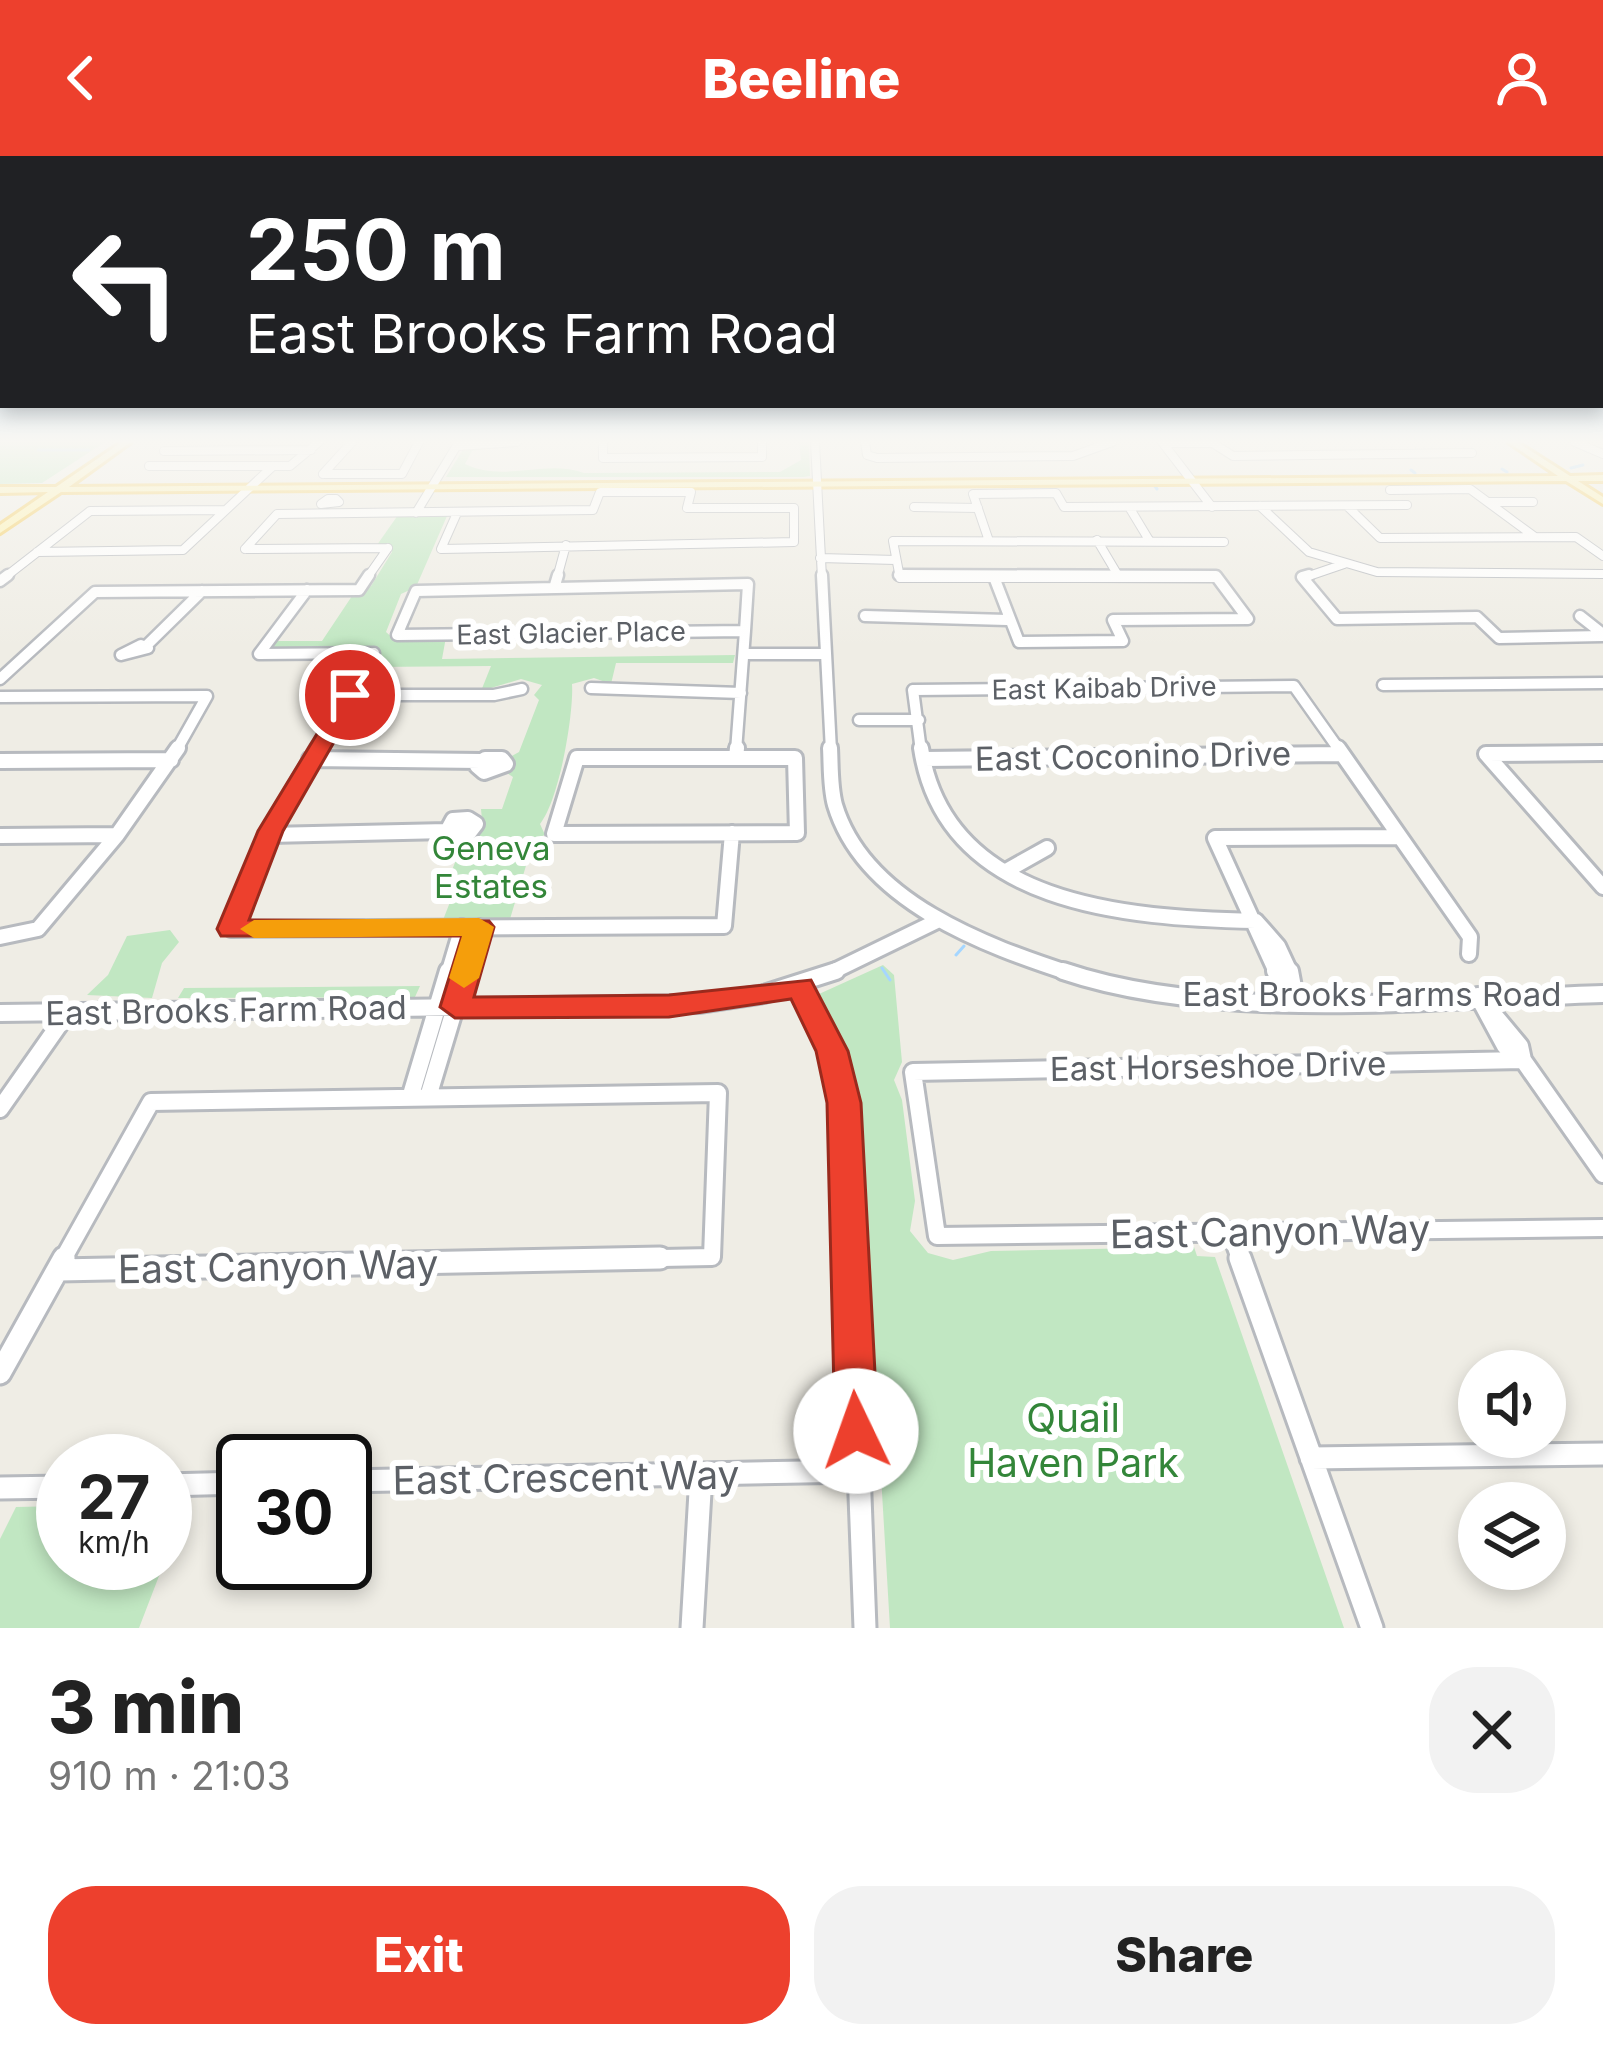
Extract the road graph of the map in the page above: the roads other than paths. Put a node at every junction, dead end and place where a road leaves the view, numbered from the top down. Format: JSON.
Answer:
{"nodes":[{"id":1,"x":25,"y":511,"type":"edge"},
{"id":2,"x":131,"y":511,"type":"edge"},
{"id":3,"x":224,"y":511,"type":"edge"},
{"id":4,"x":316,"y":511,"type":"edge"},
{"id":5,"x":345,"y":511,"type":"edge"},
{"id":6,"x":562,"y":511,"type":"edge"},
{"id":7,"x":794,"y":511,"type":"edge"},
{"id":8,"x":818,"y":511,"type":"edge"},
{"id":9,"x":979,"y":511,"type":"edge"},
{"id":10,"x":1131,"y":511,"type":"edge"},
{"id":11,"x":1264,"y":511,"type":"edge"},
{"id":12,"x":1352,"y":511,"type":"edge"},
{"id":13,"x":1500,"y":511,"type":"edge"},
{"id":14,"x":416,"y":513,"type":"joint"},
{"id":15,"x":457,"y":513,"type":"junction"},
{"id":16,"x":0,"y":530,"type":"edge"},
{"id":17,"x":1535,"y":537,"type":"junction"},
{"id":18,"x":1149,"y":539,"type":"junction"},
{"id":19,"x":1097,"y":540,"type":"junction"},
{"id":20,"x":989,"y":541,"type":"junction"},
{"id":21,"x":1224,"y":542,"type":"dead end"},
{"id":22,"x":566,"y":545,"type":"junction"},
{"id":23,"x":37,"y":552,"type":"junction"},
{"id":24,"x":1602,"y":556,"type":"edge"},
{"id":25,"x":820,"y":558,"type":"junction"},
{"id":26,"x":896,"y":558,"type":"junction"},
{"id":27,"x":1344,"y":564,"type":"junction"},
{"id":28,"x":1603,"y":574,"type":"edge"},
{"id":29,"x":1118,"y":577,"type":"junction"},
{"id":30,"x":994,"y":578,"type":"junction"},
{"id":31,"x":0,"y":581,"type":"edge"},
{"id":32,"x":555,"y":585,"type":"junction"},
{"id":33,"x":307,"y":590,"type":"junction"},
{"id":34,"x":202,"y":591,"type":"junction"},
{"id":35,"x":865,"y":616,"type":"dead end"},
{"id":36,"x":1603,"y":616,"type":"edge"},
{"id":37,"x":1007,"y":620,"type":"junction"},
{"id":38,"x":746,"y":631,"type":"junction"},
{"id":39,"x":1603,"y":635,"type":"edge"},
{"id":40,"x":146,"y":646,"type":"dead end"},
{"id":41,"x":745,"y":651,"type":"junction"},
{"id":42,"x":826,"y":651,"type":"junction"},
{"id":43,"x":0,"y":661,"type":"edge"},
{"id":44,"x":19,"y":661,"type":"junction"},
{"id":45,"x":0,"y":679,"type":"edge"},
{"id":46,"x":1584,"y":683,"type":"junction"},
{"id":47,"x":1603,"y":683,"type":"edge"},
{"id":48,"x":1383,"y":685,"type":"dead end"},
{"id":49,"x":591,"y":688,"type":"dead end"},
{"id":50,"x":523,"y":689,"type":"dead end"},
{"id":51,"x":741,"y":693,"type":"junction"},
{"id":52,"x":350,"y":695,"type":"junction"},
{"id":53,"x":0,"y":697,"type":"edge"},
{"id":54,"x":1603,"y":700,"type":"edge"},
{"id":55,"x":859,"y":720,"type":"dead end"},
{"id":56,"x":919,"y":720,"type":"junction"},
{"id":57,"x":1603,"y":753,"type":"edge"},
{"id":58,"x":1342,"y":754,"type":"junction"},
{"id":59,"x":736,"y":758,"type":"junction"},
{"id":60,"x":310,"y":759,"type":"junction"},
{"id":61,"x":924,"y":759,"type":"junction"},
{"id":62,"x":171,"y":760,"type":"junction"},
{"id":63,"x":0,"y":761,"type":"edge"},
{"id":64,"x":481,"y":761,"type":"dead end"},
{"id":65,"x":447,"y":831,"type":"dead end"},
{"id":66,"x":732,"y":833,"type":"junction"},
{"id":67,"x":117,"y":835,"type":"junction"},
{"id":68,"x":268,"y":835,"type":"junction"},
{"id":69,"x":0,"y":836,"type":"edge"},
{"id":70,"x":1400,"y":837,"type":"junction"},
{"id":71,"x":1047,"y":848,"type":"dead end"},
{"id":72,"x":1006,"y":872,"type":"junction"},
{"id":73,"x":1603,"y":887,"type":"edge"},
{"id":74,"x":939,"y":920,"type":"junction"},
{"id":75,"x":1256,"y":921,"type":"junction"},
{"id":76,"x":471,"y":927,"type":"junction"},
{"id":77,"x":0,"y":937,"type":"edge"},
{"id":78,"x":1469,"y":954,"type":"dead end"},
{"id":79,"x":800,"y":987,"type":"junction"},
{"id":80,"x":1603,"y":994,"type":"edge"},
{"id":81,"x":1478,"y":996,"type":"junction"},
{"id":82,"x":1295,"y":998,"type":"junction"},
{"id":83,"x":446,"y":1008,"type":"junction"},
{"id":84,"x":68,"y":1012,"type":"junction"},
{"id":85,"x":0,"y":1013,"type":"edge"},
{"id":86,"x":1523,"y":1060,"type":"junction"},
{"id":87,"x":419,"y":1098,"type":"junction"},
{"id":88,"x":0,"y":1109,"type":"edge"},
{"id":89,"x":1603,"y":1174,"type":"edge"},
{"id":90,"x":1603,"y":1228,"type":"edge"},
{"id":91,"x":1230,"y":1231,"type":"junction"},
{"id":92,"x":937,"y":1236,"type":"joint"},
{"id":93,"x":59,"y":1270,"type":"junction"},
{"id":94,"x":0,"y":1373,"type":"edge"},
{"id":95,"x":1603,"y":1454,"type":"edge"},
{"id":96,"x":1311,"y":1459,"type":"junction"},
{"id":97,"x":858,"y":1471,"type":"junction"},
{"id":98,"x":700,"y":1474,"type":"junction"},
{"id":99,"x":372,"y":1480,"type":"edge"},
{"id":100,"x":36,"y":1487,"type":"edge"},
{"id":101,"x":0,"y":1488,"type":"edge"},
{"id":102,"x":692,"y":1628,"type":"edge"},
{"id":103,"x":866,"y":1628,"type":"edge"},
{"id":104,"x":1372,"y":1628,"type":"edge"}],
"edges":[{"from":1,"to":16,"type":"main road"},
{"from":2,"to":23,"type":"street"},
{"from":3,"to":23,"type":"street"},
{"from":4,"to":33,"type":"street"},
{"from":5,"to":14,"type":"street"},
{"from":6,"to":15,"type":"street"},
{"from":7,"to":22,"type":"street"},
{"from":8,"to":25,"type":"street","name":"East Brooks Farms Road"},
{"from":9,"to":20,"type":"street"},
{"from":10,"to":18,"type":"street"},
{"from":11,"to":27,"type":"street"},
{"from":12,"to":17,"type":"street"},
{"from":13,"to":17,"type":"street"},
{"from":14,"to":15,"type":"street"},
{"from":15,"to":22,"type":"street"},
{"from":17,"to":24,"type":"street"},
{"from":18,"to":19,"type":"street"},
{"from":18,"to":21,"type":"street"},
{"from":19,"to":20,"type":"street"},
{"from":19,"to":29,"type":"street"},
{"from":20,"to":26,"type":"street"},
{"from":22,"to":32,"type":"street"},
{"from":23,"to":31,"type":"street"},
{"from":25,"to":26,"type":"street"},
{"from":25,"to":42,"type":"street","name":"East Brooks Farms Road"},
{"from":26,"to":30,"type":"street"},
{"from":27,"to":28,"type":"street"},
{"from":27,"to":39,"type":"street"},
{"from":29,"to":30,"type":"street"},
{"from":29,"to":37,"type":"street"},
{"from":30,"to":37,"type":"street"},
{"from":32,"to":38,"type":"street"},
{"from":32,"to":38,"type":"street","name":"East Glacier Place"},
{"from":33,"to":34,"type":"street"},
{"from":33,"to":52,"type":"street"},
{"from":34,"to":40,"type":"street"},
{"from":34,"to":44,"type":"street"},
{"from":35,"to":37,"type":"street"},
{"from":36,"to":39,"type":"street"},
{"from":38,"to":41,"type":"street"},
{"from":41,"to":42,"type":"street"},
{"from":41,"to":51,"type":"street"},
{"from":42,"to":74,"type":"street","name":"East Brooks Farms Road"},
{"from":43,"to":44,"type":"street"},
{"from":44,"to":45,"type":"street"},
{"from":46,"to":47,"type":"street"},
{"from":46,"to":48,"type":"street"},
{"from":46,"to":54,"type":"street"},
{"from":49,"to":51,"type":"street"},
{"from":50,"to":52,"type":"street"},
{"from":51,"to":59,"type":"street"},
{"from":52,"to":60,"type":"street"},
{"from":53,"to":62,"type":"street"},
{"from":55,"to":56,"type":"street"},
{"from":56,"to":58,"type":"street","name":"East Kaibab Drive"},
{"from":56,"to":61,"type":"street"},
{"from":57,"to":73,"type":"street"},
{"from":58,"to":61,"type":"street","name":"East Coconino Drive"},
{"from":58,"to":70,"type":"street"},
{"from":59,"to":66,"type":"street"},
{"from":59,"to":66,"type":"street"},
{"from":60,"to":64,"type":"street"},
{"from":60,"to":68,"type":"street"},
{"from":61,"to":72,"type":"street"},
{"from":62,"to":63,"type":"street"},
{"from":62,"to":67,"type":"street"},
{"from":65,"to":68,"type":"street"},
{"from":66,"to":76,"type":"street"},
{"from":67,"to":69,"type":"street"},
{"from":67,"to":77,"type":"street"},
{"from":68,"to":76,"type":"street"},
{"from":70,"to":75,"type":"street"},
{"from":70,"to":78,"type":"street"},
{"from":71,"to":72,"type":"street"},
{"from":72,"to":75,"type":"street"},
{"from":74,"to":79,"type":"street","name":"East Brooks Farm Road"},
{"from":74,"to":82,"type":"street","name":"East Brooks Farms Road"},
{"from":75,"to":82,"type":"street"},
{"from":76,"to":83,"type":"street"},
{"from":79,"to":83,"type":"street","name":"East Brooks Farm Road"},
{"from":79,"to":97,"type":"street"},
{"from":80,"to":81,"type":"street","name":"East Brooks Farms Road"},
{"from":81,"to":82,"type":"street","name":"East Brooks Farms Road"},
{"from":81,"to":86,"type":"street"},
{"from":83,"to":84,"type":"street","name":"East Brooks Farm Road"},
{"from":83,"to":87,"type":"street"},
{"from":84,"to":85,"type":"street","name":"East Brooks Farm Road"},
{"from":84,"to":88,"type":"street"},
{"from":86,"to":89,"type":"street"},
{"from":86,"to":92,"type":"street","name":"East Horseshoe Drive"},
{"from":87,"to":93,"type":"street"},
{"from":87,"to":93,"type":"street","name":"East Canyon Way"},
{"from":90,"to":91,"type":"street","name":"East Canyon Way"},
{"from":91,"to":92,"type":"street","name":"East Canyon Way"},
{"from":91,"to":96,"type":"street"},
{"from":93,"to":94,"type":"street"},
{"from":95,"to":96,"type":"street"},
{"from":96,"to":104,"type":"street"},
{"from":97,"to":98,"type":"street","name":"East Crescent Way"},
{"from":97,"to":103,"type":"street"},
{"from":98,"to":99,"type":"street","name":"East Crescent Way"},
{"from":98,"to":102,"type":"street"},
{"from":100,"to":101,"type":"street"}]}
